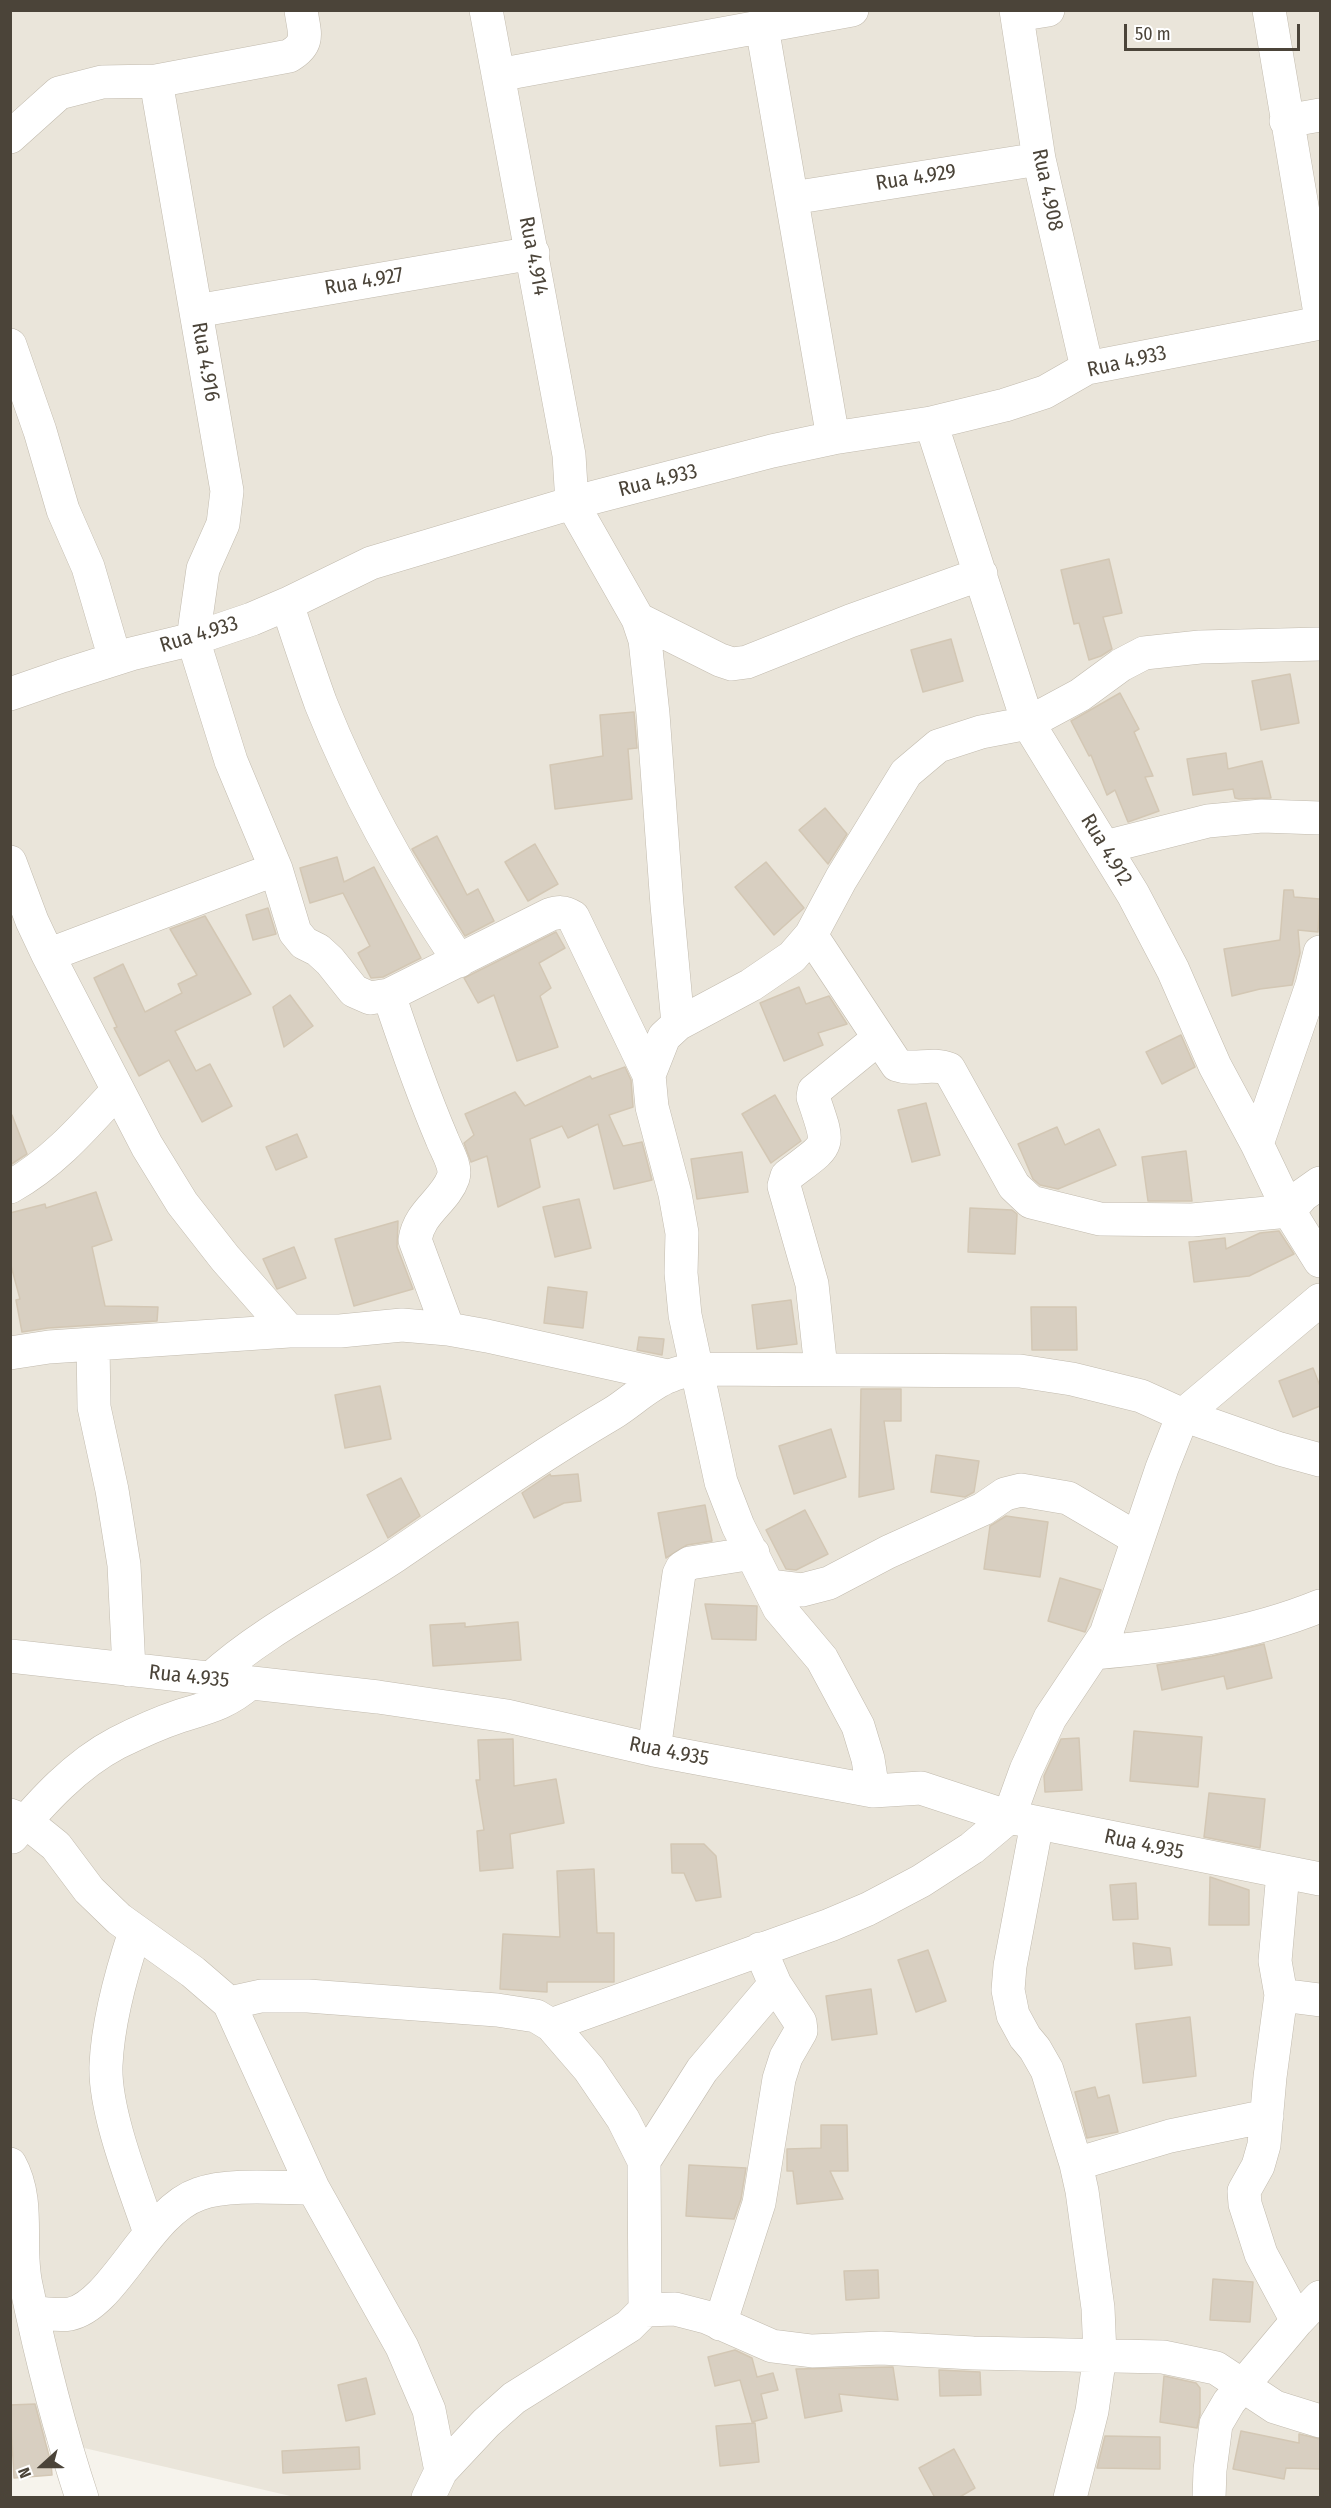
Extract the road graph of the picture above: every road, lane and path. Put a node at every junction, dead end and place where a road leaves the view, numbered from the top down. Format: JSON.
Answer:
{"nodes":[{"id":1,"x":301,"y":10,"type":"edge"},
{"id":2,"x":486,"y":10,"type":"edge"},
{"id":3,"x":852,"y":10,"type":"edge"},
{"id":4,"x":1269,"y":10,"type":"edge"},
{"id":5,"x":1027,"y":12,"type":"edge"},
{"id":6,"x":742,"y":23,"type":"edge"},
{"id":7,"x":498,"y":75,"type":"junction"},
{"id":8,"x":156,"y":81,"type":"junction"},
{"id":9,"x":1320,"y":116,"type":"edge"},
{"id":10,"x":1286,"y":121,"type":"junction"},
{"id":11,"x":10,"y":137,"type":"edge"},
{"id":12,"x":1039,"y":159,"type":"junction"},
{"id":13,"x":792,"y":198,"type":"junction"},
{"id":14,"x":533,"y":253,"type":"junction"},
{"id":15,"x":196,"y":311,"type":"junction"},
{"id":16,"x":1320,"y":313,"type":"edge"},
{"id":17,"x":1320,"y":323,"type":"edge"},
{"id":18,"x":10,"y":345,"type":"edge"},
{"id":19,"x":1087,"y":368,"type":"junction"},
{"id":20,"x":931,"y":423,"type":"junction"},
{"id":21,"x":833,"y":438,"type":"junction"},
{"id":22,"x":572,"y":503,"type":"junction"},
{"id":23,"x":981,"y":574,"type":"junction"},
{"id":24,"x":287,"y":604,"type":"junction"},
{"id":25,"x":638,"y":619,"type":"junction"},
{"id":26,"x":193,"y":639,"type":"junction"},
{"id":27,"x":1320,"y":644,"type":"edge"},
{"id":28,"x":115,"y":659,"type":"junction"},
{"id":29,"x":10,"y":694,"type":"edge"},
{"id":30,"x":1028,"y":723,"type":"junction"},
{"id":31,"x":1320,"y":818,"type":"edge"},
{"id":32,"x":1105,"y":847,"type":"junction"},
{"id":33,"x":10,"y":862,"type":"edge"},
{"id":34,"x":276,"y":869,"type":"junction"},
{"id":35,"x":811,"y":935,"type":"junction"},
{"id":36,"x":1320,"y":952,"type":"edge"},
{"id":37,"x":48,"y":955,"type":"junction"},
{"id":38,"x":459,"y":961,"type":"junction"},
{"id":39,"x":388,"y":995,"type":"junction"},
{"id":40,"x":678,"y":1024,"type":"junction"},
{"id":41,"x":879,"y":1038,"type":"junction"},
{"id":42,"x":649,"y":1075,"type":"junction"},
{"id":43,"x":117,"y":1091,"type":"junction"},
{"id":44,"x":1257,"y":1144,"type":"junction"},
{"id":45,"x":1320,"y":1183,"type":"edge"},
{"id":46,"x":10,"y":1187,"type":"edge"},
{"id":47,"x":1289,"y":1211,"type":"junction"},
{"id":48,"x":1320,"y":1261,"type":"edge"},
{"id":49,"x":1320,"y":1300,"type":"edge"},
{"id":50,"x":448,"y":1329,"type":"junction"},
{"id":51,"x":289,"y":1331,"type":"junction"},
{"id":52,"x":93,"y":1344,"type":"junction"},
{"id":53,"x":10,"y":1353,"type":"edge"},
{"id":54,"x":821,"y":1369,"type":"junction"},
{"id":55,"x":682,"y":1372,"type":"junction"},
{"id":56,"x":1183,"y":1415,"type":"junction"},
{"id":57,"x":1320,"y":1460,"type":"edge"},
{"id":58,"x":1138,"y":1539,"type":"junction"},
{"id":59,"x":753,"y":1553,"type":"junction"},
{"id":60,"x":769,"y":1586,"type":"junction"},
{"id":61,"x":1320,"y":1606,"type":"edge"},
{"id":62,"x":1094,"y":1653,"type":"junction"},
{"id":63,"x":10,"y":1656,"type":"edge"},
{"id":64,"x":129,"y":1670,"type":"junction"},
{"id":65,"x":210,"y":1679,"type":"junction"},
{"id":66,"x":250,"y":1683,"type":"junction"},
{"id":67,"x":654,"y":1750,"type":"junction"},
{"id":68,"x":873,"y":1791,"type":"junction"},
{"id":69,"x":1023,"y":1820,"type":"junction"},
{"id":70,"x":15,"y":1825,"type":"edge"},
{"id":71,"x":1283,"y":1873,"type":"junction"},
{"id":72,"x":1320,"y":1879,"type":"edge"},
{"id":73,"x":135,"y":1932,"type":"junction"},
{"id":74,"x":760,"y":1949,"type":"junction"},
{"id":75,"x":775,"y":1984,"type":"junction"},
{"id":76,"x":1281,"y":1995,"type":"junction"},
{"id":77,"x":1320,"y":2000,"type":"edge"},
{"id":78,"x":229,"y":2003,"type":"junction"},
{"id":79,"x":551,"y":2025,"type":"junction"},
{"id":80,"x":1267,"y":2116,"type":"junction"},
{"id":81,"x":644,"y":2161,"type":"junction"},
{"id":82,"x":10,"y":2164,"type":"edge"},
{"id":83,"x":1076,"y":2164,"type":"junction"},
{"id":84,"x":313,"y":2188,"type":"junction"},
{"id":85,"x":150,"y":2233,"type":"junction"},
{"id":86,"x":1320,"y":2297,"type":"edge"},
{"id":87,"x":645,"y":2310,"type":"junction"},
{"id":88,"x":34,"y":2313,"type":"junction"},
{"id":89,"x":1297,"y":2321,"type":"junction"},
{"id":90,"x":720,"y":2324,"type":"junction"},
{"id":91,"x":1100,"y":2355,"type":"junction"},
{"id":92,"x":1243,"y":2387,"type":"junction"},
{"id":93,"x":1320,"y":2421,"type":"edge"},
{"id":94,"x":435,"y":2484,"type":"edge"},
{"id":95,"x":82,"y":2498,"type":"edge"},
{"id":96,"x":1070,"y":2498,"type":"edge"},
{"id":97,"x":1209,"y":2498,"type":"edge"}],
"edges":[{"from":1,"to":8,"type":"street"},
{"from":2,"to":7,"type":"street","name":"Rua 4.914"},
{"from":3,"to":6,"type":"street"},
{"from":4,"to":10,"type":"street"},
{"from":5,"to":12,"type":"street","name":"Rua 4.908"},
{"from":6,"to":7,"type":"street"},
{"from":6,"to":13,"type":"street"},
{"from":7,"to":14,"type":"street","name":"Rua 4.914"},
{"from":8,"to":11,"type":"street"},
{"from":8,"to":15,"type":"street","name":"Rua 4.916"},
{"from":9,"to":10,"type":"street"},
{"from":10,"to":16,"type":"street"},
{"from":12,"to":13,"type":"street","name":"Rua 4.929"},
{"from":12,"to":19,"type":"street","name":"Rua 4.908"},
{"from":13,"to":21,"type":"street"},
{"from":14,"to":15,"type":"street","name":"Rua 4.927"},
{"from":14,"to":22,"type":"street","name":"Rua 4.914"},
{"from":15,"to":26,"type":"street","name":"Rua 4.916"},
{"from":17,"to":19,"type":"street","name":"Rua 4.933"},
{"from":18,"to":28,"type":"street"},
{"from":19,"to":20,"type":"street","name":"Rua 4.933"},
{"from":20,"to":21,"type":"street","name":"Rua 4.933"},
{"from":20,"to":23,"type":"street","name":"Rua 4.912"},
{"from":21,"to":22,"type":"street","name":"Rua 4.933"},
{"from":22,"to":24,"type":"street","name":"Rua 4.933"},
{"from":22,"to":25,"type":"street"},
{"from":23,"to":25,"type":"street"},
{"from":23,"to":30,"type":"street","name":"Rua 4.912"},
{"from":24,"to":26,"type":"street","name":"Rua 4.933"},
{"from":24,"to":38,"type":"street"},
{"from":25,"to":40,"type":"street"},
{"from":26,"to":28,"type":"street","name":"Rua 4.933"},
{"from":26,"to":34,"type":"street"},
{"from":27,"to":30,"type":"street"},
{"from":28,"to":29,"type":"street","name":"Rua 4.933"},
{"from":30,"to":32,"type":"street","name":"Rua 4.912"},
{"from":30,"to":35,"type":"street"},
{"from":31,"to":32,"type":"street"},
{"from":32,"to":44,"type":"street","name":"Rua 4.912"},
{"from":33,"to":37,"type":"street"},
{"from":34,"to":37,"type":"street"},
{"from":34,"to":39,"type":"street"},
{"from":35,"to":40,"type":"street"},
{"from":35,"to":41,"type":"street"},
{"from":36,"to":44,"type":"street"},
{"from":37,"to":43,"type":"street"},
{"from":38,"to":39,"type":"street"},
{"from":38,"to":42,"type":"street"},
{"from":39,"to":50,"type":"street"},
{"from":40,"to":42,"type":"street"},
{"from":41,"to":47,"type":"street"},
{"from":41,"to":54,"type":"street"},
{"from":42,"to":55,"type":"street"},
{"from":43,"to":46,"type":"street"},
{"from":43,"to":51,"type":"street"},
{"from":44,"to":47,"type":"street","name":"Rua 4.912"},
{"from":45,"to":47,"type":"street"},
{"from":47,"to":48,"type":"street","name":"Rua 4.912"},
{"from":49,"to":56,"type":"street"},
{"from":50,"to":51,"type":"street"},
{"from":50,"to":55,"type":"street"},
{"from":51,"to":52,"type":"street"},
{"from":52,"to":53,"type":"street"},
{"from":52,"to":64,"type":"street"},
{"from":54,"to":55,"type":"street"},
{"from":54,"to":56,"type":"street"},
{"from":55,"to":59,"type":"street"},
{"from":55,"to":65,"type":"street"},
{"from":56,"to":57,"type":"street"},
{"from":56,"to":58,"type":"street"},
{"from":58,"to":60,"type":"street"},
{"from":58,"to":62,"type":"street"},
{"from":59,"to":60,"type":"street"},
{"from":59,"to":67,"type":"street"},
{"from":60,"to":68,"type":"street"},
{"from":61,"to":62,"type":"street"},
{"from":62,"to":69,"type":"street"},
{"from":63,"to":64,"type":"street","name":"Rua 4.935"},
{"from":64,"to":65,"type":"street","name":"Rua 4.935"},
{"from":65,"to":66,"type":"street","name":"Rua 4.935"},
{"from":66,"to":67,"type":"street","name":"Rua 4.935"},
{"from":66,"to":70,"type":"street"},
{"from":67,"to":68,"type":"street","name":"Rua 4.935"},
{"from":68,"to":69,"type":"street","name":"Rua 4.935"},
{"from":69,"to":71,"type":"street","name":"Rua 4.935"},
{"from":69,"to":74,"type":"street"},
{"from":69,"to":83,"type":"street"},
{"from":70,"to":73,"type":"street"},
{"from":71,"to":72,"type":"street","name":"Rua 4.935"},
{"from":71,"to":76,"type":"street"},
{"from":73,"to":78,"type":"street"},
{"from":73,"to":85,"type":"street"},
{"from":74,"to":75,"type":"street"},
{"from":74,"to":79,"type":"street"},
{"from":75,"to":81,"type":"street"},
{"from":75,"to":90,"type":"street"},
{"from":76,"to":77,"type":"street"},
{"from":76,"to":80,"type":"street"},
{"from":78,"to":79,"type":"street"},
{"from":78,"to":84,"type":"street"},
{"from":79,"to":81,"type":"street"},
{"from":80,"to":83,"type":"street"},
{"from":80,"to":89,"type":"street"},
{"from":81,"to":87,"type":"street"},
{"from":82,"to":88,"type":"street"},
{"from":83,"to":91,"type":"street"},
{"from":84,"to":85,"type":"street"},
{"from":84,"to":94,"type":"street"},
{"from":85,"to":88,"type":"street"},
{"from":86,"to":89,"type":"street"},
{"from":87,"to":90,"type":"street"},
{"from":87,"to":94,"type":"street"},
{"from":88,"to":95,"type":"street"},
{"from":89,"to":92,"type":"street"},
{"from":90,"to":91,"type":"street"},
{"from":91,"to":92,"type":"street"},
{"from":91,"to":96,"type":"street"},
{"from":92,"to":93,"type":"street"},
{"from":92,"to":97,"type":"street"}]}
